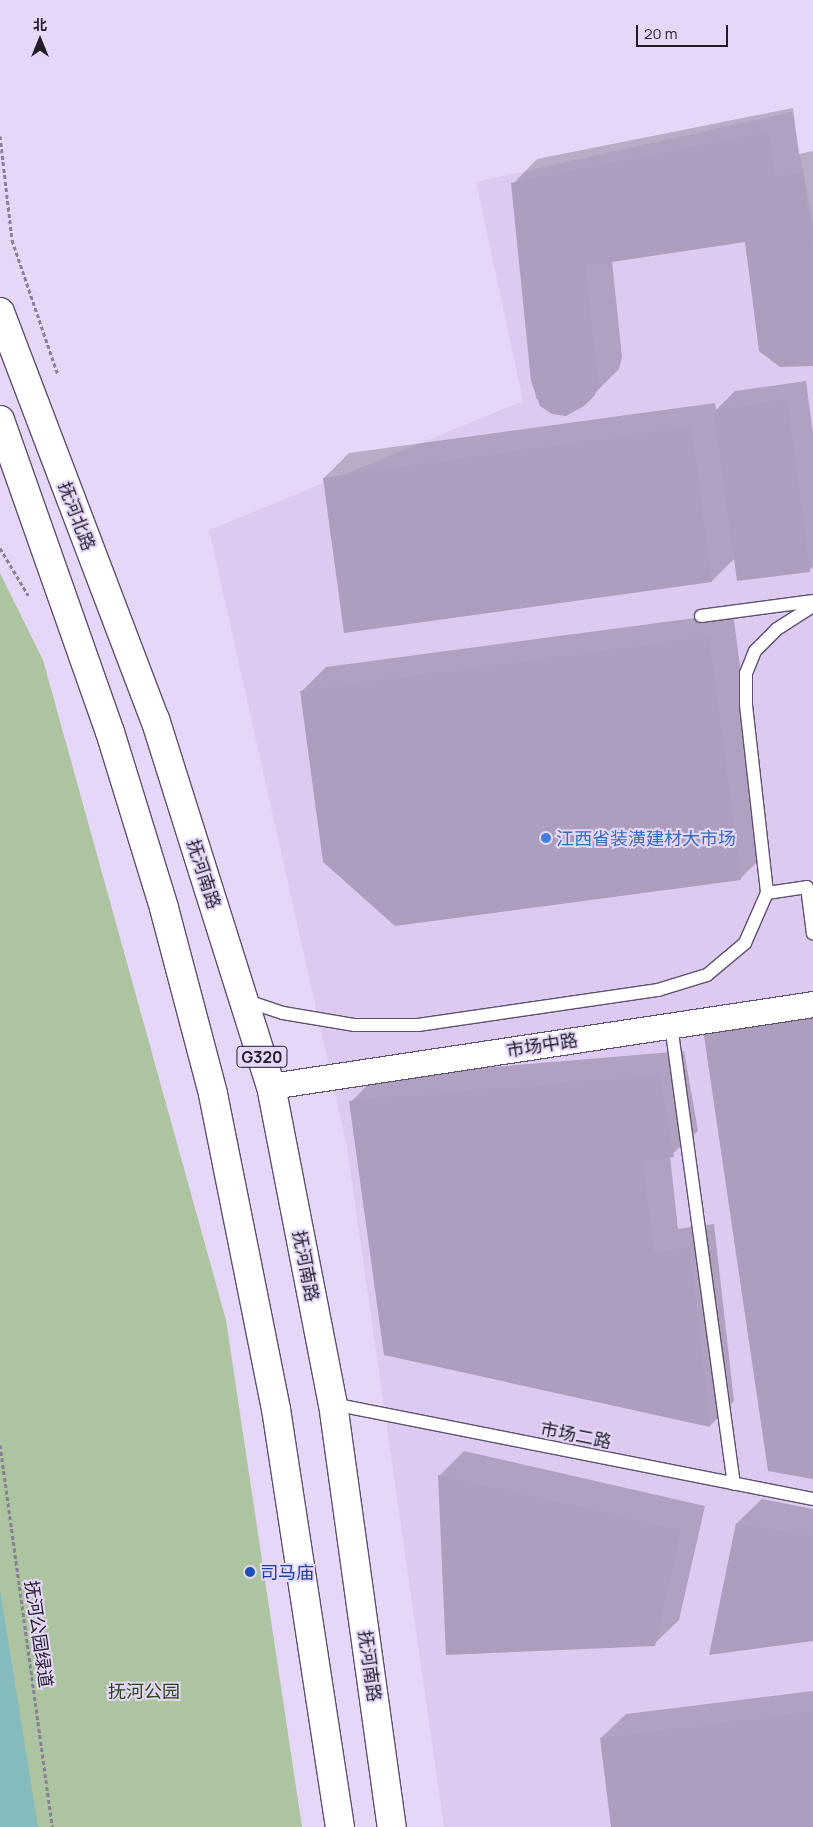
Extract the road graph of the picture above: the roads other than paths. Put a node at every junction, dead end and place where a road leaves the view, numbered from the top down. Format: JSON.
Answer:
{"nodes":[{"id":1,"x":0,"y":312,"type":"edge"},
{"id":2,"x":0,"y":420,"type":"edge"},
{"id":3,"x":813,"y":601,"type":"edge"},
{"id":4,"x":813,"y":606,"type":"edge"},
{"id":5,"x":701,"y":616,"type":"dead end"},
{"id":6,"x":155,"y":719,"type":"joint"},
{"id":7,"x":767,"y":894,"type":"junction"},
{"id":8,"x":813,"y":934,"type":"edge"},
{"id":9,"x":244,"y":1000,"type":"junction"},
{"id":10,"x":813,"y":1004,"type":"edge"},
{"id":11,"x":671,"y":1026,"type":"junction"},
{"id":12,"x":271,"y":1086,"type":"junction"},
{"id":13,"x":333,"y":1404,"type":"junction"},
{"id":14,"x":734,"y":1484,"type":"junction"},
{"id":15,"x":813,"y":1499,"type":"edge"},
{"id":16,"x":340,"y":1827,"type":"edge"},
{"id":17,"x":392,"y":1827,"type":"edge"}],
"edges":[{"from":1,"to":6,"type":"highway","name":"抚河北路"},
{"from":2,"to":16,"type":"highway"},
{"from":3,"to":5,"type":"lane"},
{"from":4,"to":7,"type":"lane"},
{"from":6,"to":9,"type":"highway","name":"抚河南路","number":"G320"},
{"from":7,"to":8,"type":"lane"},
{"from":7,"to":9,"type":"lane"},
{"from":9,"to":12,"type":"highway","name":"抚河南路","number":"G320"},
{"from":10,"to":11,"type":"street","name":"市场中路"},
{"from":11,"to":12,"type":"street","name":"市场中路"},
{"from":11,"to":14,"type":"lane"},
{"from":12,"to":13,"type":"highway","name":"抚河南路","number":"G320"},
{"from":13,"to":14,"type":"lane","name":"市场二路"},
{"from":13,"to":17,"type":"highway","name":"抚河南路"},
{"from":14,"to":15,"type":"lane","name":"市场二路"}]}
